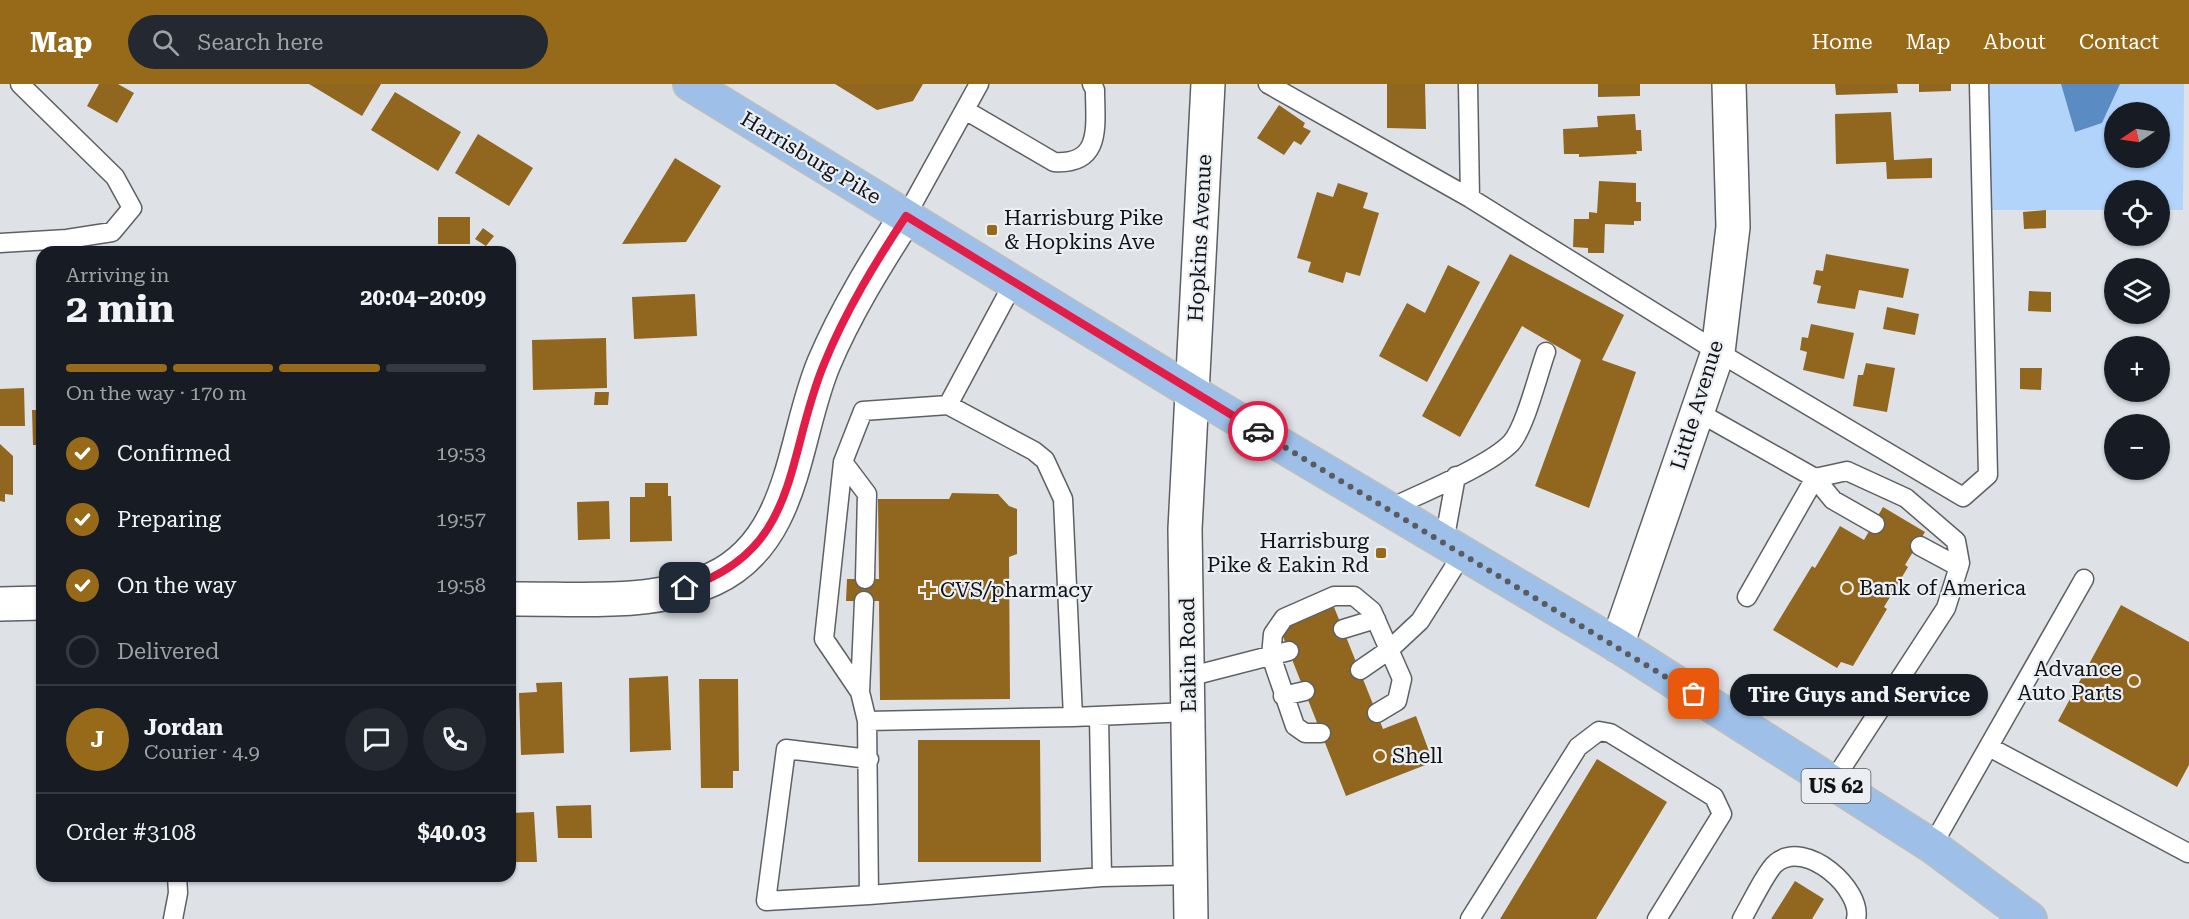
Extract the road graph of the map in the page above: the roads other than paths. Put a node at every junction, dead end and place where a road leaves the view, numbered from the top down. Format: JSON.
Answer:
{"nodes":[{"id":1,"x":20,"y":84,"type":"edge"},
{"id":2,"x":690,"y":84,"type":"edge"},
{"id":3,"x":979,"y":84,"type":"edge"},
{"id":4,"x":1092,"y":84,"type":"edge"},
{"id":5,"x":1208,"y":84,"type":"edge"},
{"id":6,"x":1268,"y":84,"type":"edge"},
{"id":7,"x":1468,"y":84,"type":"edge"},
{"id":8,"x":1729,"y":84,"type":"edge"},
{"id":9,"x":1979,"y":84,"type":"edge"},
{"id":10,"x":965,"y":110,"type":"junction"},
{"id":11,"x":1470,"y":198,"type":"junction"},
{"id":12,"x":906,"y":216,"type":"junction"},
{"id":13,"x":0,"y":243,"type":"edge"},
{"id":14,"x":1014,"y":282,"type":"junction"},
{"id":15,"x":1546,"y":352,"type":"dead end"},
{"id":16,"x":1718,"y":352,"type":"junction"},
{"id":17,"x":1192,"y":392,"type":"junction"},
{"id":18,"x":948,"y":405,"type":"junction"},
{"id":19,"x":1698,"y":412,"type":"junction"},
{"id":20,"x":843,"y":462,"type":"junction"},
{"id":21,"x":1456,"y":476,"type":"junction"},
{"id":22,"x":1815,"y":478,"type":"junction"},
{"id":23,"x":1389,"y":509,"type":"junction"},
{"id":24,"x":1875,"y":524,"type":"dead end"},
{"id":25,"x":1920,"y":546,"type":"dead end"},
{"id":26,"x":1453,"y":548,"type":"junction"},
{"id":27,"x":1959,"y":567,"type":"junction"},
{"id":28,"x":864,"y":579,"type":"dead end"},
{"id":29,"x":2084,"y":579,"type":"dead end"},
{"id":30,"x":1747,"y":597,"type":"dead end"},
{"id":31,"x":516,"y":599,"type":"edge"},
{"id":32,"x":864,"y":601,"type":"dead end"},
{"id":33,"x":36,"y":603,"type":"edge"},
{"id":34,"x":0,"y":604,"type":"edge"},
{"id":35,"x":1376,"y":619,"type":"junction"},
{"id":36,"x":1343,"y":629,"type":"dead end"},
{"id":37,"x":1617,"y":645,"type":"junction"},
{"id":38,"x":1389,"y":650,"type":"junction"},
{"id":39,"x":1280,"y":653,"type":"junction"},
{"id":40,"x":1360,"y":670,"type":"dead end"},
{"id":41,"x":1188,"y":677,"type":"junction"},
{"id":42,"x":1305,"y":691,"type":"dead end"},
{"id":43,"x":860,"y":692,"type":"junction"},
{"id":44,"x":1283,"y":696,"type":"junction"},
{"id":45,"x":1189,"y":712,"type":"junction"},
{"id":46,"x":1377,"y":713,"type":"dead end"},
{"id":47,"x":1073,"y":717,"type":"junction"},
{"id":48,"x":1099,"y":717,"type":"junction"},
{"id":49,"x":867,"y":721,"type":"junction"},
{"id":50,"x":1321,"y":733,"type":"dead end"},
{"id":51,"x":1989,"y":747,"type":"junction"},
{"id":52,"x":869,"y":759,"type":"junction"},
{"id":53,"x":1832,"y":783,"type":"junction"},
{"id":54,"x":1932,"y":846,"type":"junction"},
{"id":55,"x":2188,"y":853,"type":"edge"},
{"id":56,"x":1191,"y":875,"type":"junction"},
{"id":57,"x":1102,"y":877,"type":"junction"},
{"id":58,"x":177,"y":882,"type":"edge"},
{"id":59,"x":868,"y":896,"type":"junction"},
{"id":60,"x":173,"y":919,"type":"edge"},
{"id":61,"x":1191,"y":919,"type":"edge"},
{"id":62,"x":1470,"y":919,"type":"edge"},
{"id":63,"x":1657,"y":919,"type":"edge"},
{"id":64,"x":1742,"y":919,"type":"edge"},
{"id":65,"x":1856,"y":919,"type":"edge"},
{"id":66,"x":2030,"y":919,"type":"edge"}],
"edges":[{"from":1,"to":13,"type":"lane"},
{"from":2,"to":12,"type":"main road","name":"Harrisburg Pike","number":"US 62"},
{"from":3,"to":10,"type":"lane"},
{"from":4,"to":10,"type":"lane"},
{"from":5,"to":17,"type":"street","name":"Hopkins Avenue"},
{"from":6,"to":11,"type":"lane"},
{"from":7,"to":11,"type":"lane"},
{"from":8,"to":16,"type":"street","name":"Little Avenue"},
{"from":9,"to":16,"type":"lane"},
{"from":10,"to":12,"type":"lane"},
{"from":11,"to":16,"type":"lane"},
{"from":12,"to":14,"type":"main road","name":"Harrisburg Pike","number":"US 62"},
{"from":12,"to":31,"type":"street"},
{"from":14,"to":17,"type":"main road","name":"Harrisburg Pike","number":"US 62"},
{"from":14,"to":18,"type":"lane"},
{"from":15,"to":21,"type":"lane"},
{"from":16,"to":19,"type":"street","name":"Little Avenue"},
{"from":17,"to":23,"type":"main road","name":"Harrisburg Pike","number":"US 62"},
{"from":17,"to":41,"type":"street","name":"Eakin Road"},
{"from":18,"to":20,"type":"lane"},
{"from":18,"to":47,"type":"lane"},
{"from":19,"to":22,"type":"lane"},
{"from":19,"to":37,"type":"street","name":"Little Avenue"},
{"from":20,"to":28,"type":"lane"},
{"from":20,"to":43,"type":"lane"},
{"from":21,"to":23,"type":"lane"},
{"from":21,"to":26,"type":"lane"},
{"from":22,"to":24,"type":"lane"},
{"from":22,"to":27,"type":"lane"},
{"from":22,"to":30,"type":"lane"},
{"from":23,"to":26,"type":"main road","name":"Harrisburg Pike","number":"US 62"},
{"from":25,"to":27,"type":"lane"},
{"from":26,"to":37,"type":"main road","name":"Harrisburg Pike","number":"US 62"},
{"from":26,"to":38,"type":"lane"},
{"from":27,"to":53,"type":"lane"},
{"from":29,"to":51,"type":"lane"},
{"from":32,"to":43,"type":"lane"},
{"from":33,"to":34,"type":"street"},
{"from":35,"to":36,"type":"lane"},
{"from":35,"to":38,"type":"lane"},
{"from":35,"to":39,"type":"lane"},
{"from":37,"to":53,"type":"main road","name":"Harrisburg Pike","number":"US 62"},
{"from":38,"to":40,"type":"lane"},
{"from":38,"to":46,"type":"lane"},
{"from":39,"to":41,"type":"lane"},
{"from":39,"to":44,"type":"lane"},
{"from":41,"to":45,"type":"street","name":"Eakin Road"},
{"from":42,"to":44,"type":"lane"},
{"from":43,"to":49,"type":"lane"},
{"from":44,"to":50,"type":"lane"},
{"from":45,"to":48,"type":"lane"},
{"from":45,"to":56,"type":"street","name":"Eakin Road"},
{"from":47,"to":48,"type":"lane"},
{"from":47,"to":49,"type":"lane"},
{"from":48,"to":57,"type":"lane"},
{"from":49,"to":52,"type":"lane"},
{"from":51,"to":54,"type":"lane"},
{"from":51,"to":55,"type":"lane"},
{"from":52,"to":59,"type":"lane"},
{"from":52,"to":59,"type":"lane"},
{"from":53,"to":54,"type":"main road","name":"Harrisburg Pike","number":"US 62"},
{"from":54,"to":66,"type":"main road","name":"Harrisburg Pike","number":"US 62"},
{"from":56,"to":57,"type":"lane"},
{"from":56,"to":61,"type":"street","name":"Eakin Road"},
{"from":57,"to":59,"type":"lane"},
{"from":58,"to":60,"type":"lane"},
{"from":62,"to":63,"type":"lane"},
{"from":64,"to":65,"type":"lane"}]}
